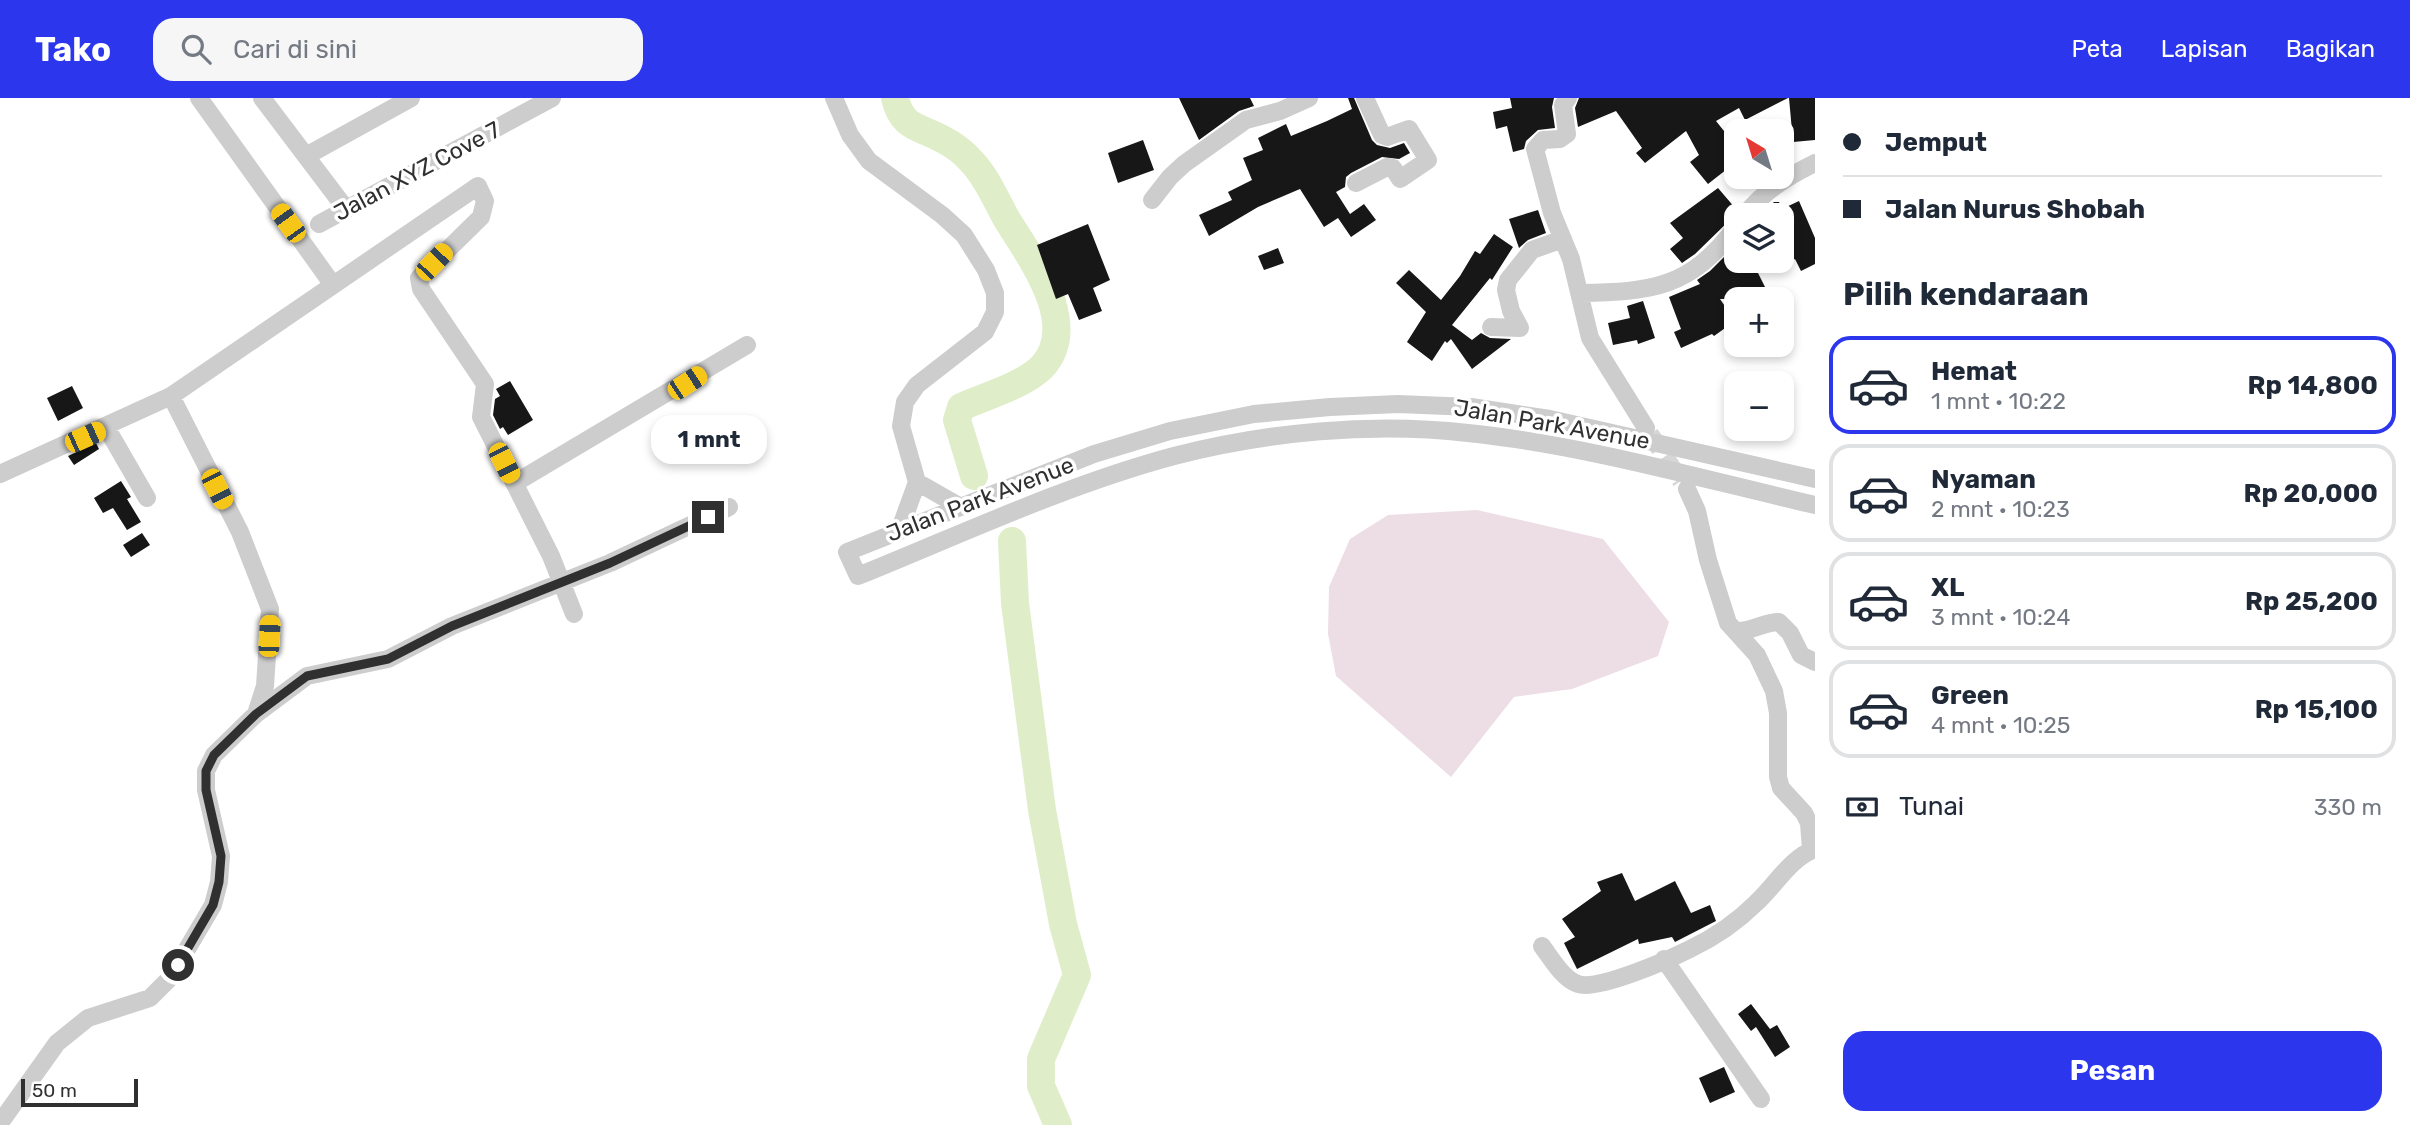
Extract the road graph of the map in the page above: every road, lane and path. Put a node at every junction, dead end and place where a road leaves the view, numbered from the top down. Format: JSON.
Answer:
{"nodes":[{"id":1,"x":199,"y":98,"type":"edge"},
{"id":2,"x":411,"y":98,"type":"edge"},
{"id":3,"x":552,"y":98,"type":"edge"},
{"id":4,"x":834,"y":98,"type":"edge"},
{"id":5,"x":1309,"y":98,"type":"edge"},
{"id":6,"x":1365,"y":98,"type":"edge"},
{"id":7,"x":1568,"y":98,"type":"edge"},
{"id":8,"x":265,"y":99,"type":"edge"},
{"id":9,"x":1276,"y":105,"type":"edge"},
{"id":10,"x":306,"y":156,"type":"junction"},
{"id":11,"x":1815,"y":163,"type":"edge"},
{"id":12,"x":1356,"y":183,"type":"dead end"},
{"id":13,"x":1152,"y":200,"type":"dead end"},
{"id":14,"x":1757,"y":203,"type":"edge"},
{"id":15,"x":346,"y":209,"type":"junction"},
{"id":16,"x":319,"y":224,"type":"dead end"},
{"id":17,"x":1563,"y":239,"type":"junction"},
{"id":18,"x":1724,"y":243,"type":"edge"},
{"id":19,"x":332,"y":285,"type":"junction"},
{"id":20,"x":1579,"y":293,"type":"junction"},
{"id":21,"x":1491,"y":327,"type":"dead end"},
{"id":22,"x":747,"y":345,"type":"dead end"},
{"id":23,"x":172,"y":396,"type":"junction"},
{"id":24,"x":1330,"y":407,"type":"junction"},
{"id":25,"x":106,"y":427,"type":"junction"},
{"id":26,"x":1646,"y":428,"type":"tunnel mouth"},
{"id":27,"x":1332,"y":432,"type":"junction"},
{"id":28,"x":0,"y":474,"type":"edge"},
{"id":29,"x":1815,"y":479,"type":"edge"},
{"id":30,"x":917,"y":482,"type":"junction"},
{"id":31,"x":515,"y":483,"type":"junction"},
{"id":32,"x":1687,"y":489,"type":"tunnel mouth"},
{"id":33,"x":147,"y":498,"type":"dead end"},
{"id":34,"x":1815,"y":505,"type":"edge"},
{"id":35,"x":959,"y":506,"type":"junction"},
{"id":36,"x":729,"y":508,"type":"dead end"},
{"id":37,"x":900,"y":529,"type":"junction"},
{"id":38,"x":563,"y":583,"type":"junction"},
{"id":39,"x":574,"y":614,"type":"dead end"},
{"id":40,"x":1738,"y":631,"type":"junction"},
{"id":41,"x":1815,"y":662,"type":"edge"},
{"id":42,"x":256,"y":714,"type":"junction"},
{"id":43,"x":1813,"y":849,"type":"edge"},
{"id":44,"x":1542,"y":946,"type":"dead end"},
{"id":45,"x":1664,"y":959,"type":"junction"},
{"id":46,"x":1761,"y":1099,"type":"dead end"},
{"id":47,"x":0,"y":1124,"type":"edge"}],
"edges":[{"from":1,"to":19,"type":"street"},
{"from":2,"to":10,"type":"street"},
{"from":3,"to":15,"type":"street","name":"Jalan XYZ Cove 7"},
{"from":4,"to":30,"type":"street"},
{"from":5,"to":9,"type":"street"},
{"from":6,"to":12,"type":"street"},
{"from":7,"to":17,"type":"street"},
{"from":8,"to":10,"type":"street"},
{"from":9,"to":13,"type":"street"},
{"from":10,"to":15,"type":"street"},
{"from":11,"to":14,"type":"street"},
{"from":15,"to":16,"type":"street","name":"Jalan XYZ Cove 7"},
{"from":17,"to":20,"type":"street"},
{"from":17,"to":21,"type":"street"},
{"from":18,"to":20,"type":"street"},
{"from":19,"to":23,"type":"street"},
{"from":19,"to":31,"type":"street"},
{"from":20,"to":26,"type":"street"},
{"from":22,"to":31,"type":"street"},
{"from":23,"to":25,"type":"street"},
{"from":23,"to":42,"type":"street"},
{"from":24,"to":27,"type":"street"},
{"from":24,"to":29,"type":"street","name":"Jalan Park Avenue"},
{"from":24,"to":35,"type":"street","name":"Jalan Park Avenue"},
{"from":25,"to":28,"type":"street"},
{"from":25,"to":33,"type":"street"},
{"from":27,"to":34,"type":"street","name":"Jalan Park Avenue"},
{"from":27,"to":37,"type":"street","name":"Jalan Park Avenue"},
{"from":30,"to":35,"type":"street"},
{"from":30,"to":37,"type":"street"},
{"from":31,"to":38,"type":"street"},
{"from":32,"to":40,"type":"street"},
{"from":35,"to":37,"type":"street","name":"Jalan Park Avenue"},
{"from":36,"to":38,"type":"street"},
{"from":38,"to":39,"type":"street"},
{"from":38,"to":42,"type":"street"},
{"from":40,"to":41,"type":"street"},
{"from":40,"to":43,"type":"street"},
{"from":42,"to":47,"type":"street"},
{"from":43,"to":45,"type":"street"},
{"from":44,"to":45,"type":"street"},
{"from":45,"to":46,"type":"street"}]}
